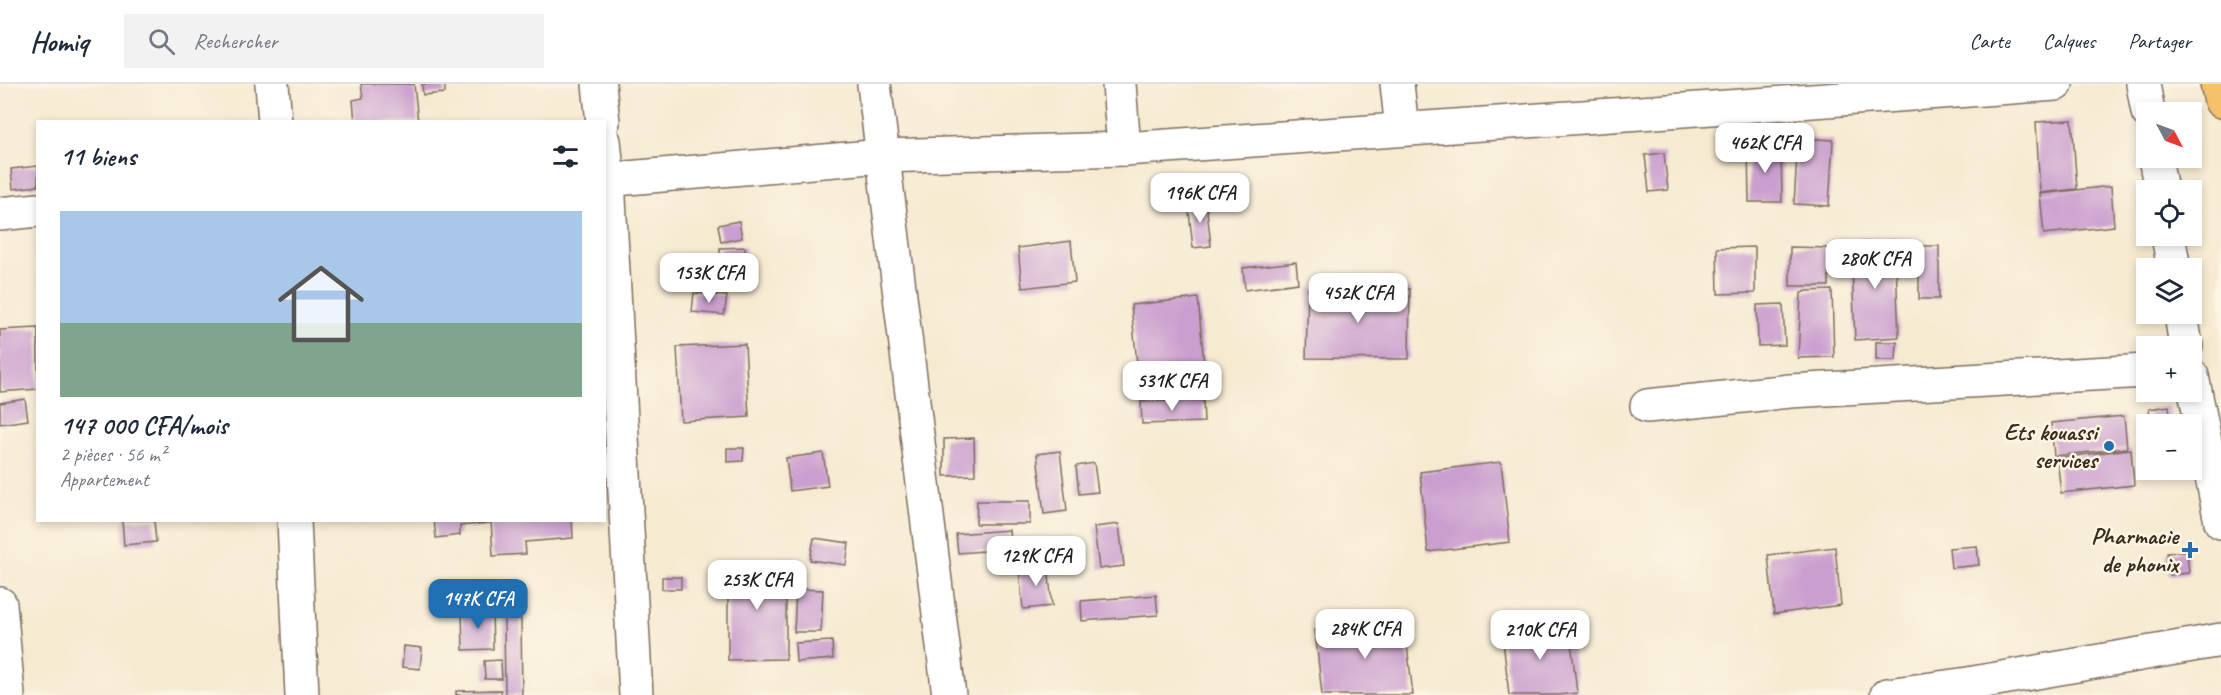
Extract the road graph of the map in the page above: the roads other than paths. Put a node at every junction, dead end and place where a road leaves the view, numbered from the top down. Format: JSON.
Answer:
{"nodes":[{"id":1,"x":272,"y":84,"type":"edge"},
{"id":2,"x":599,"y":84,"type":"edge"},
{"id":3,"x":874,"y":84,"type":"edge"},
{"id":4,"x":1119,"y":84,"type":"edge"},
{"id":5,"x":1397,"y":84,"type":"edge"},
{"id":6,"x":2056,"y":84,"type":"edge"},
{"id":7,"x":2143,"y":84,"type":"edge"},
{"id":8,"x":2217,"y":84,"type":"edge"},
{"id":9,"x":2221,"y":101,"type":"edge"},
{"id":10,"x":2146,"y":102,"type":"edge"},
{"id":11,"x":275,"y":120,"type":"edge"},
{"id":12,"x":603,"y":120,"type":"edge"},
{"id":13,"x":1402,"y":129,"type":"junction"},
{"id":14,"x":1124,"y":149,"type":"junction"},
{"id":15,"x":882,"y":156,"type":"junction"},
{"id":16,"x":606,"y":180,"type":"edge"},
{"id":17,"x":36,"y":210,"type":"edge"},
{"id":18,"x":0,"y":214,"type":"edge"},
{"id":19,"x":2136,"y":372,"type":"edge"},
{"id":20,"x":2197,"y":402,"type":"edge"},
{"id":21,"x":1647,"y":406,"type":"dead end"},
{"id":22,"x":294,"y":522,"type":"edge"},
{"id":23,"x":2221,"y":522,"type":"edge"},
{"id":24,"x":0,"y":604,"type":"edge"},
{"id":25,"x":2221,"y":640,"type":"edge"},
{"id":26,"x":8,"y":695,"type":"edge"},
{"id":27,"x":302,"y":695,"type":"edge"},
{"id":28,"x":636,"y":695,"type":"edge"},
{"id":29,"x":949,"y":695,"type":"edge"},
{"id":30,"x":1887,"y":695,"type":"edge"}],
"edges":[{"from":1,"to":11,"type":"street"},
{"from":2,"to":12,"type":"street"},
{"from":3,"to":15,"type":"street"},
{"from":4,"to":14,"type":"street"},
{"from":5,"to":13,"type":"street"},
{"from":6,"to":13,"type":"street"},
{"from":7,"to":10,"type":"street"},
{"from":8,"to":9,"type":"highway"},
{"from":13,"to":14,"type":"street"},
{"from":14,"to":15,"type":"street"},
{"from":15,"to":16,"type":"street"},
{"from":15,"to":29,"type":"street"},
{"from":16,"to":28,"type":"street"},
{"from":17,"to":18,"type":"street"},
{"from":19,"to":21,"type":"street"},
{"from":20,"to":23,"type":"street"},
{"from":22,"to":27,"type":"street"},
{"from":24,"to":26,"type":"street"},
{"from":25,"to":30,"type":"street"}]}
